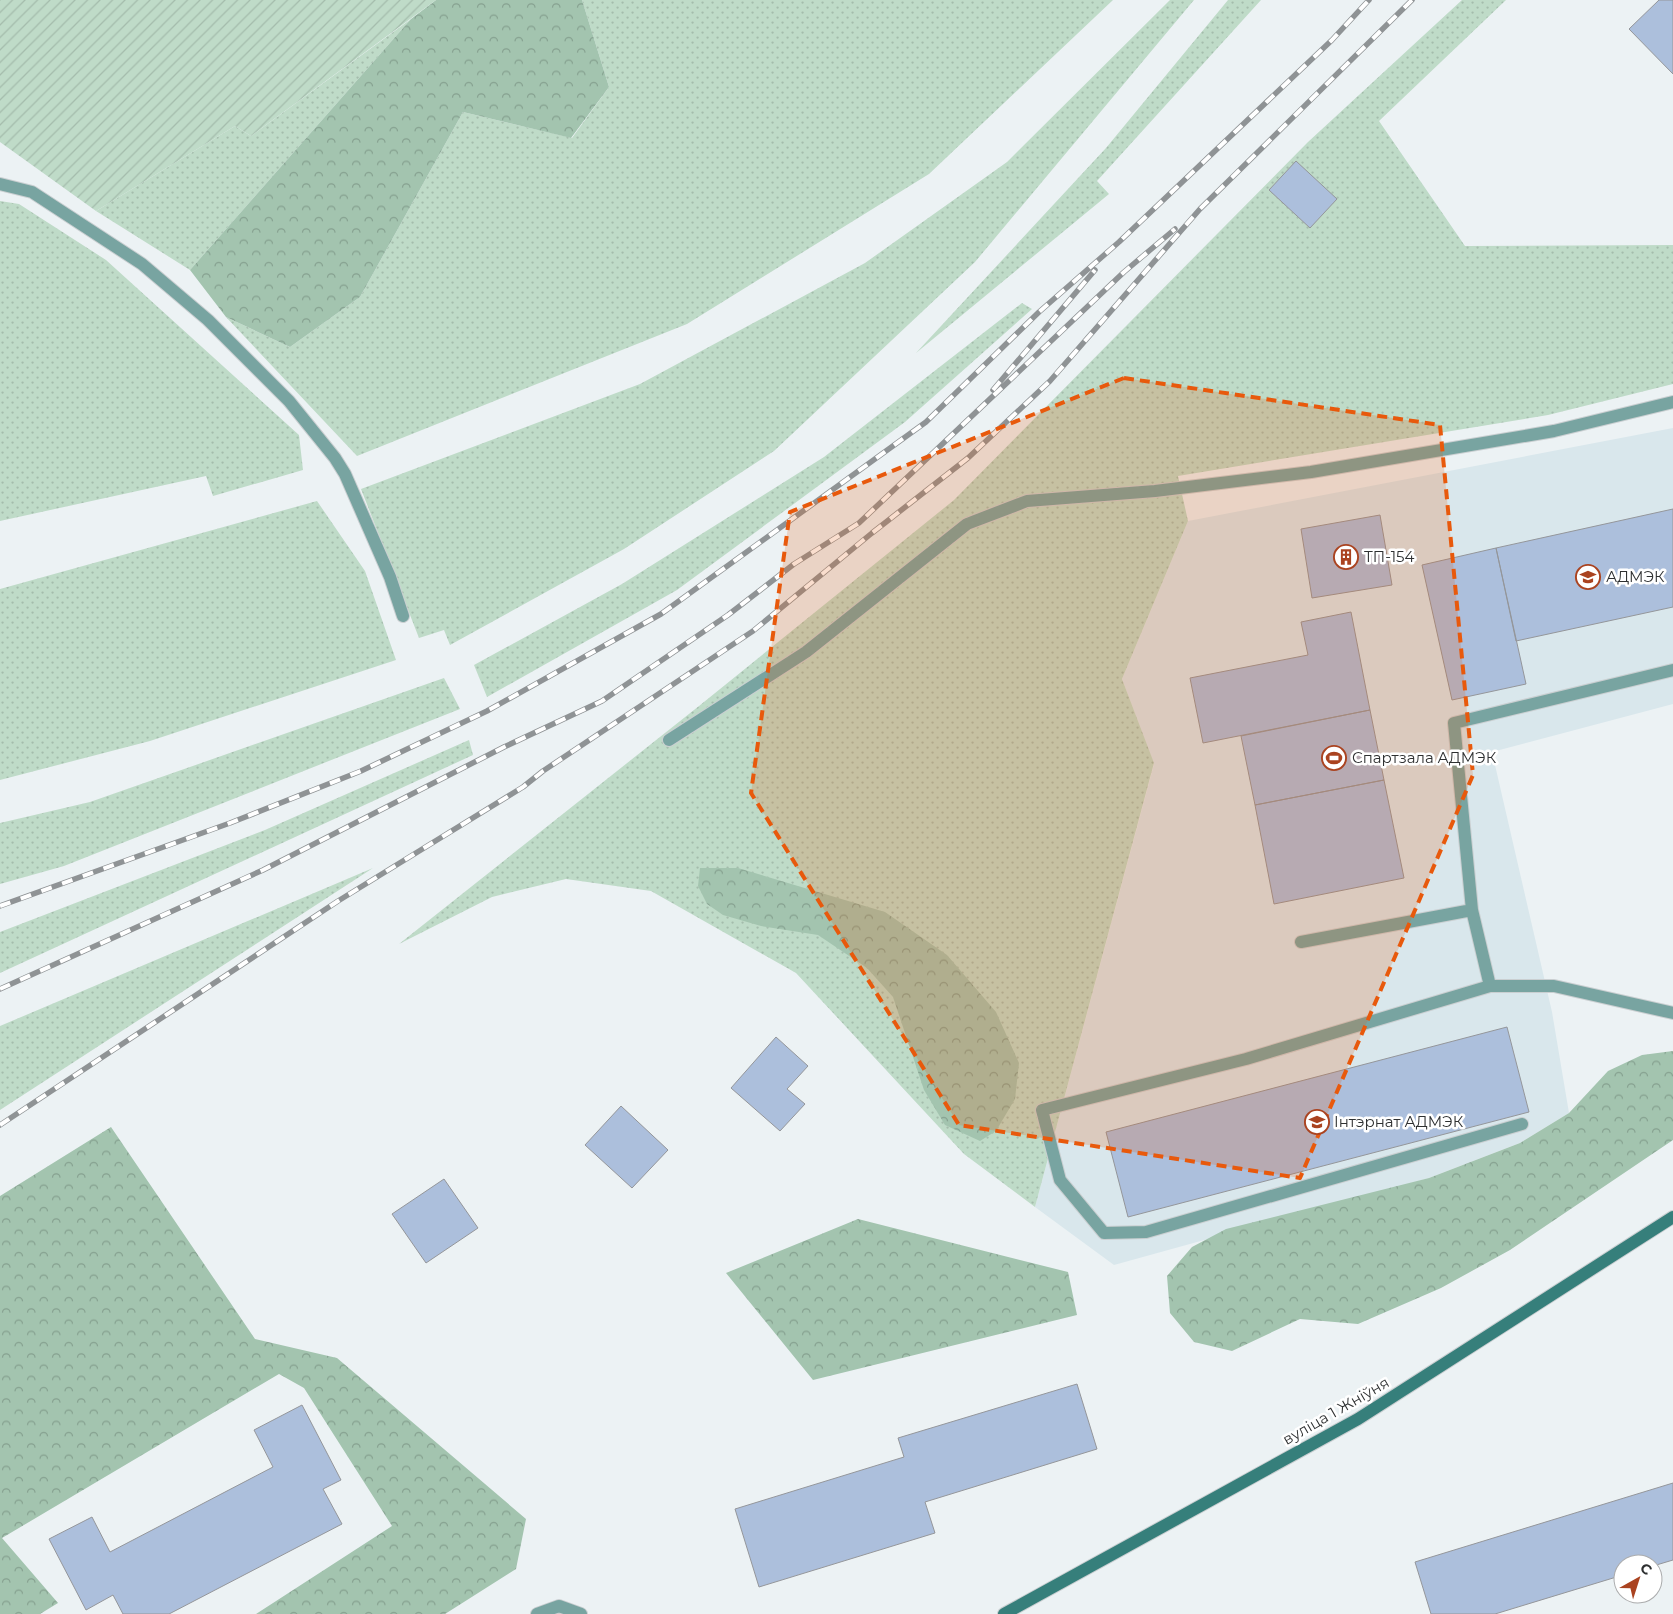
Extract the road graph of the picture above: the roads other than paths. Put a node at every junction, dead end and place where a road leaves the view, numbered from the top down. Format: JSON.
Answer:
{"nodes":[{"id":1,"x":0,"y":184,"type":"edge"},
{"id":2,"x":1673,"y":402,"type":"edge"},
{"id":3,"x":403,"y":616,"type":"dead end"},
{"id":4,"x":1673,"y":670,"type":"edge"},
{"id":5,"x":669,"y":740,"type":"dead end"},
{"id":6,"x":1472,"y":910,"type":"junction"},
{"id":7,"x":1301,"y":942,"type":"dead end"},
{"id":8,"x":1490,"y":986,"type":"junction"},
{"id":9,"x":1673,"y":1013,"type":"edge"},
{"id":10,"x":1522,"y":1124,"type":"dead end"},
{"id":11,"x":1673,"y":1217,"type":"edge"},
{"id":12,"x":537,"y":1614,"type":"edge"},
{"id":13,"x":581,"y":1614,"type":"edge"},
{"id":14,"x":1004,"y":1614,"type":"edge"}],
"edges":[{"from":1,"to":3,"type":"lane"},
{"from":2,"to":5,"type":"lane"},
{"from":4,"to":6,"type":"lane"},
{"from":6,"to":7,"type":"lane"},
{"from":6,"to":8,"type":"lane"},
{"from":8,"to":9,"type":"lane"},
{"from":8,"to":10,"type":"lane"},
{"from":11,"to":14,"type":"main road","name":"вуліца 1 Жніўня"},
{"from":12,"to":13,"type":"lane"}]}
